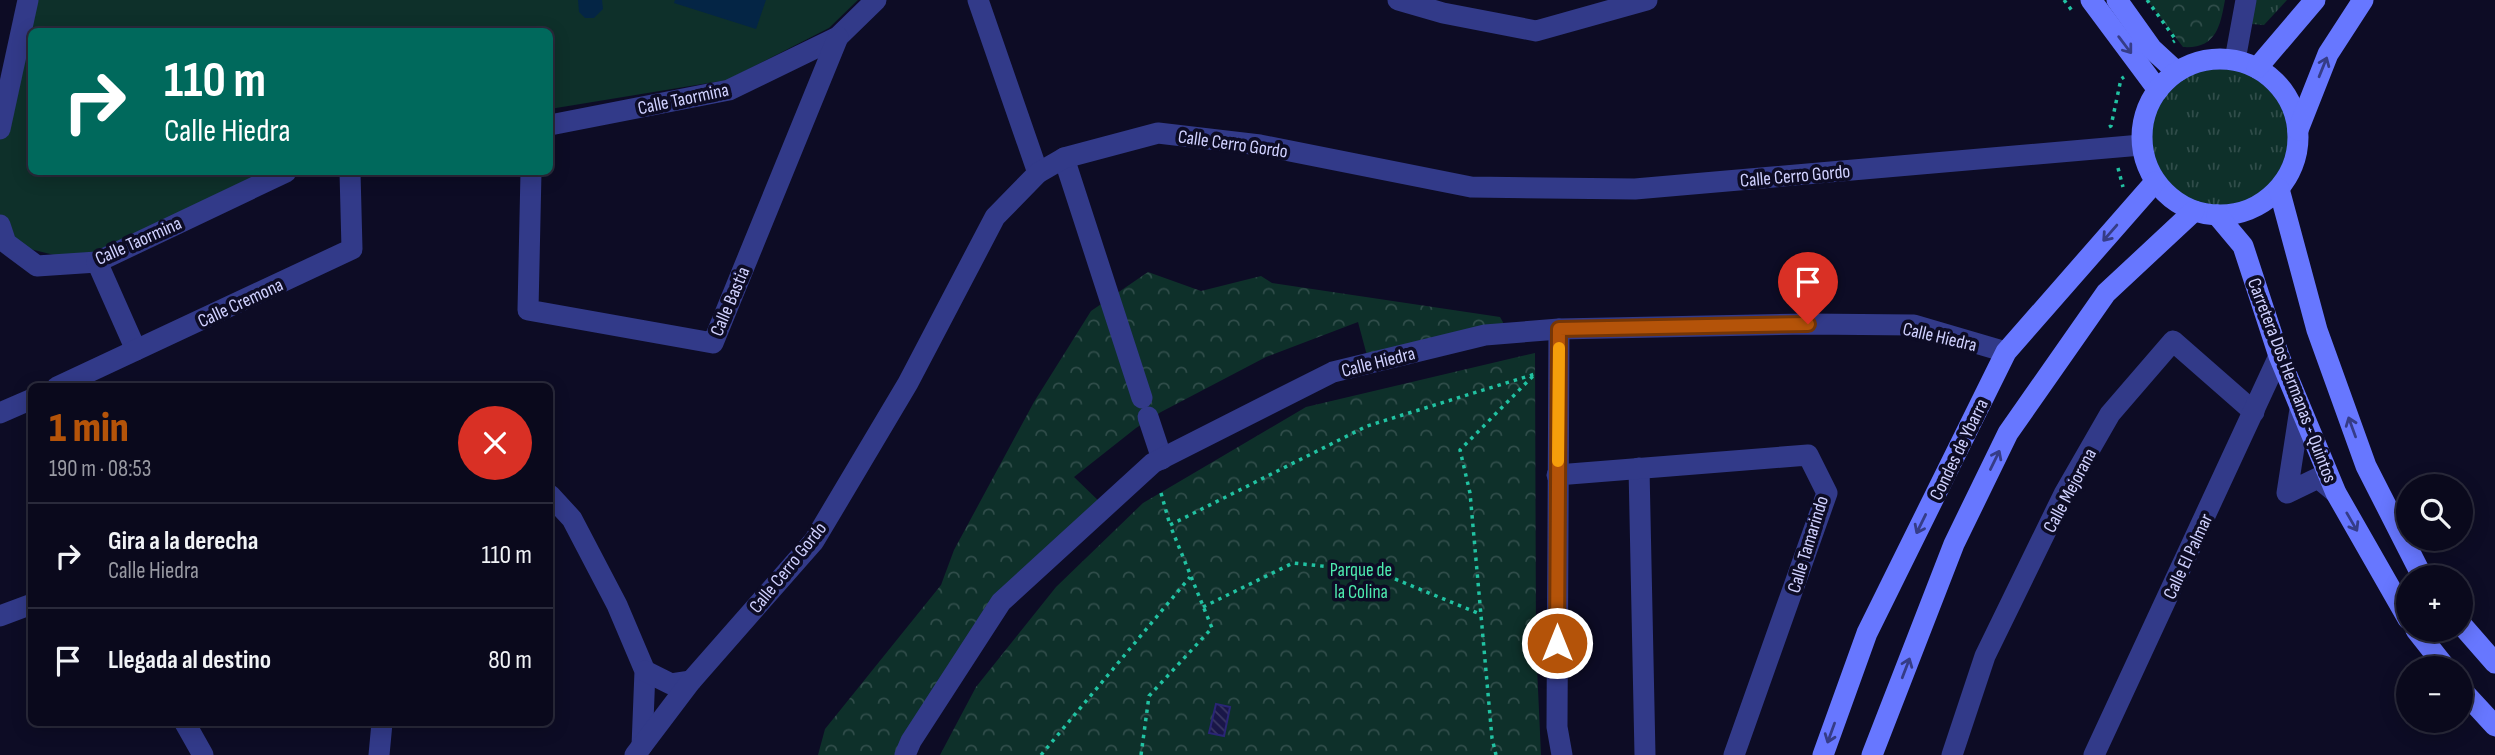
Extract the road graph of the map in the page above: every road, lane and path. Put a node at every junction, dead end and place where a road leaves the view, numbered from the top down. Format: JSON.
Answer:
{"nodes":[{"id":1,"x":29,"y":0,"type":"edge"},
{"id":2,"x":876,"y":0,"type":"edge"},
{"id":3,"x":978,"y":0,"type":"edge"},
{"id":4,"x":1398,"y":0,"type":"edge"},
{"id":5,"x":1646,"y":0,"type":"edge"},
{"id":6,"x":2091,"y":0,"type":"edge"},
{"id":7,"x":2117,"y":0,"type":"edge"},
{"id":8,"x":2246,"y":0,"type":"edge"},
{"id":9,"x":2315,"y":0,"type":"edge"},
{"id":10,"x":2363,"y":0,"type":"edge"},
{"id":11,"x":838,"y":37,"type":"junction"},
{"id":12,"x":2235,"y":60,"type":"junction"},
{"id":13,"x":2257,"y":68,"type":"junction"},
{"id":14,"x":2176,"y":72,"type":"junction"},
{"id":15,"x":2158,"y":90,"type":"junction"},
{"id":16,"x":553,"y":124,"type":"edge"},
{"id":17,"x":0,"y":128,"type":"edge"},
{"id":18,"x":2298,"y":130,"type":"junction"},
{"id":19,"x":2141,"y":145,"type":"junction"},
{"id":20,"x":1065,"y":158,"type":"junction"},
{"id":21,"x":1038,"y":173,"type":"junction"},
{"id":22,"x":280,"y":175,"type":"edge"},
{"id":23,"x":351,"y":175,"type":"edge"},
{"id":24,"x":531,"y":175,"type":"edge"},
{"id":25,"x":2155,"y":182,"type":"junction"},
{"id":26,"x":2279,"y":189,"type":"junction"},
{"id":27,"x":2194,"y":211,"type":"junction"},
{"id":28,"x":2217,"y":215,"type":"junction"},
{"id":29,"x":0,"y":225,"type":"edge"},
{"id":30,"x":97,"y":261,"type":"junction"},
{"id":31,"x":1559,"y":329,"type":"junction"},
{"id":32,"x":136,"y":349,"type":"junction"},
{"id":33,"x":2006,"y":352,"type":"junction"},
{"id":34,"x":2279,"y":356,"type":"junction"},
{"id":35,"x":65,"y":383,"type":"edge"},
{"id":36,"x":28,"y":400,"type":"edge"},
{"id":37,"x":2300,"y":409,"type":"junction"},
{"id":38,"x":2253,"y":412,"type":"junction"},
{"id":39,"x":0,"y":413,"type":"edge"},
{"id":40,"x":1161,"y":459,"type":"junction"},
{"id":41,"x":1639,"y":468,"type":"junction"},
{"id":42,"x":1557,"y":475,"type":"junction"},
{"id":43,"x":1161,"y":493,"type":"dead end"},
{"id":44,"x":2336,"y":493,"type":"junction"},
{"id":45,"x":553,"y":498,"type":"edge"},
{"id":46,"x":1170,"y":525,"type":"junction"},
{"id":47,"x":2416,"y":565,"type":"edge"},
{"id":48,"x":1190,"y":576,"type":"junction"},
{"id":49,"x":2396,"y":598,"type":"edge"},
{"id":50,"x":28,"y":606,"type":"edge"},
{"id":51,"x":1203,"y":607,"type":"junction"},
{"id":52,"x":1481,"y":614,"type":"junction"},
{"id":53,"x":0,"y":617,"type":"edge"},
{"id":54,"x":2473,"y":638,"type":"edge"},
{"id":55,"x":2425,"y":642,"type":"edge"},
{"id":56,"x":2437,"y":656,"type":"edge"},
{"id":57,"x":2495,"y":663,"type":"edge"},
{"id":58,"x":645,"y":671,"type":"junction"},
{"id":59,"x":691,"y":681,"type":"junction"},
{"id":60,"x":2473,"y":702,"type":"edge"},
{"id":61,"x":187,"y":726,"type":"edge"},
{"id":62,"x":382,"y":726,"type":"edge"},
{"id":63,"x":2495,"y":726,"type":"edge"},
{"id":64,"x":638,"y":751,"type":"edge"},
{"id":65,"x":203,"y":755,"type":"edge"},
{"id":66,"x":379,"y":755,"type":"edge"},
{"id":67,"x":905,"y":755,"type":"edge"},
{"id":68,"x":1041,"y":755,"type":"edge"},
{"id":69,"x":1141,"y":755,"type":"edge"},
{"id":70,"x":1496,"y":755,"type":"edge"},
{"id":71,"x":1562,"y":755,"type":"edge"},
{"id":72,"x":1645,"y":755,"type":"edge"},
{"id":73,"x":1734,"y":755,"type":"edge"},
{"id":74,"x":1823,"y":755,"type":"edge"},
{"id":75,"x":1872,"y":755,"type":"edge"},
{"id":76,"x":1952,"y":755,"type":"edge"},
{"id":77,"x":2094,"y":755,"type":"edge"}],
"edges":[{"from":1,"to":17,"type":"street"},
{"from":2,"to":11,"type":"street","name":"Calle Taormina"},
{"from":3,"to":21,"type":"street"},
{"from":4,"to":5,"type":"street"},
{"from":6,"to":15,"type":"main road","one_way":true},
{"from":7,"to":14,"type":"main road"},
{"from":8,"to":12,"type":"street"},
{"from":9,"to":13,"type":"main road"},
{"from":18,"to":10,"type":"main road","one_way":true},
{"from":11,"to":16,"type":"street","name":"Calle Taormina"},
{"from":11,"to":24,"type":"street","name":"Calle Bastia"},
{"from":12,"to":13,"type":"main road"},
{"from":12,"to":14,"type":"main road"},
{"from":13,"to":18,"type":"main road"},
{"from":14,"to":15,"type":"main road"},
{"from":15,"to":19,"type":"main road"},
{"from":18,"to":26,"type":"main road"},
{"from":19,"to":20,"type":"street","name":"Calle Cerro Gordo"},
{"from":19,"to":25,"type":"main road"},
{"from":20,"to":21,"type":"street","name":"Calle Cerro Gordo"},
{"from":20,"to":40,"type":"street"},
{"from":21,"to":59,"type":"street","name":"Calle Cerro Gordo"},
{"from":22,"to":30,"type":"street","name":"Calle Taormina"},
{"from":23,"to":32,"type":"street","name":"Calle Cremona"},
{"from":25,"to":27,"type":"main road"},
{"from":25,"to":33,"type":"main road","name":"Condes de Ybarra","one_way":true},
{"from":26,"to":28,"type":"main road"},
{"from":47,"to":26,"type":"main road","name":"Carretera Dos Hermanas - Quintos","one_way":true},
{"from":27,"to":28,"type":"main road"},
{"from":75,"to":27,"type":"main road","name":"Condes de Ybarra","one_way":true},
{"from":28,"to":34,"type":"main road","name":"Carretera Dos Hermanas - Quintos"},
{"from":29,"to":30,"type":"street","name":"Calle Taormina"},
{"from":30,"to":32,"type":"street"},
{"from":31,"to":33,"type":"street","name":"Calle Hiedra"},
{"from":31,"to":40,"type":"street","name":"Calle Hiedra"},
{"from":31,"to":42,"type":"street"},
{"from":32,"to":35,"type":"street","name":"Calle Cremona"},
{"from":33,"to":74,"type":"main road","name":"Condes de Ybarra","one_way":true},
{"from":34,"to":37,"type":"main road","name":"Carretera Dos Hermanas - Quintos"},
{"from":34,"to":38,"type":"street","name":"Calle El Palmar"},
{"from":36,"to":39,"type":"street"},
{"from":37,"to":44,"type":"main road","name":"Carretera Dos Hermanas - Quintos"},
{"from":37,"to":44,"type":"street"},
{"from":38,"to":76,"type":"street","name":"Calle Mejorana"},
{"from":38,"to":77,"type":"street","name":"Calle El Palmar"},
{"from":40,"to":67,"type":"street","name":"Calle Hiedra"},
{"from":41,"to":42,"type":"street","name":"Calle Tamarindo"},
{"from":41,"to":72,"type":"street"},
{"from":41,"to":73,"type":"street","name":"Calle Tamarindo"},
{"from":42,"to":71,"type":"street"},
{"from":43,"to":46,"type":"path"},
{"from":44,"to":49,"type":"main road","name":"Carretera Dos Hermanas - Quintos","one_way":true},
{"from":45,"to":58,"type":"street"},
{"from":46,"to":48,"type":"path"},
{"from":46,"to":52,"type":"path"},
{"from":48,"to":51,"type":"path"},
{"from":48,"to":68,"type":"path"},
{"from":50,"to":53,"type":"street"},
{"from":51,"to":52,"type":"path"},
{"from":51,"to":69,"type":"path"},
{"from":52,"to":70,"type":"path"},
{"from":54,"to":57,"type":"main road"},
{"from":55,"to":56,"type":"main road"},
{"from":58,"to":59,"type":"street"},
{"from":58,"to":64,"type":"street"},
{"from":59,"to":64,"type":"street","name":"Calle Cerro Gordo"},
{"from":60,"to":63,"type":"main road"},
{"from":61,"to":65,"type":"street"},
{"from":62,"to":66,"type":"street"}]}
